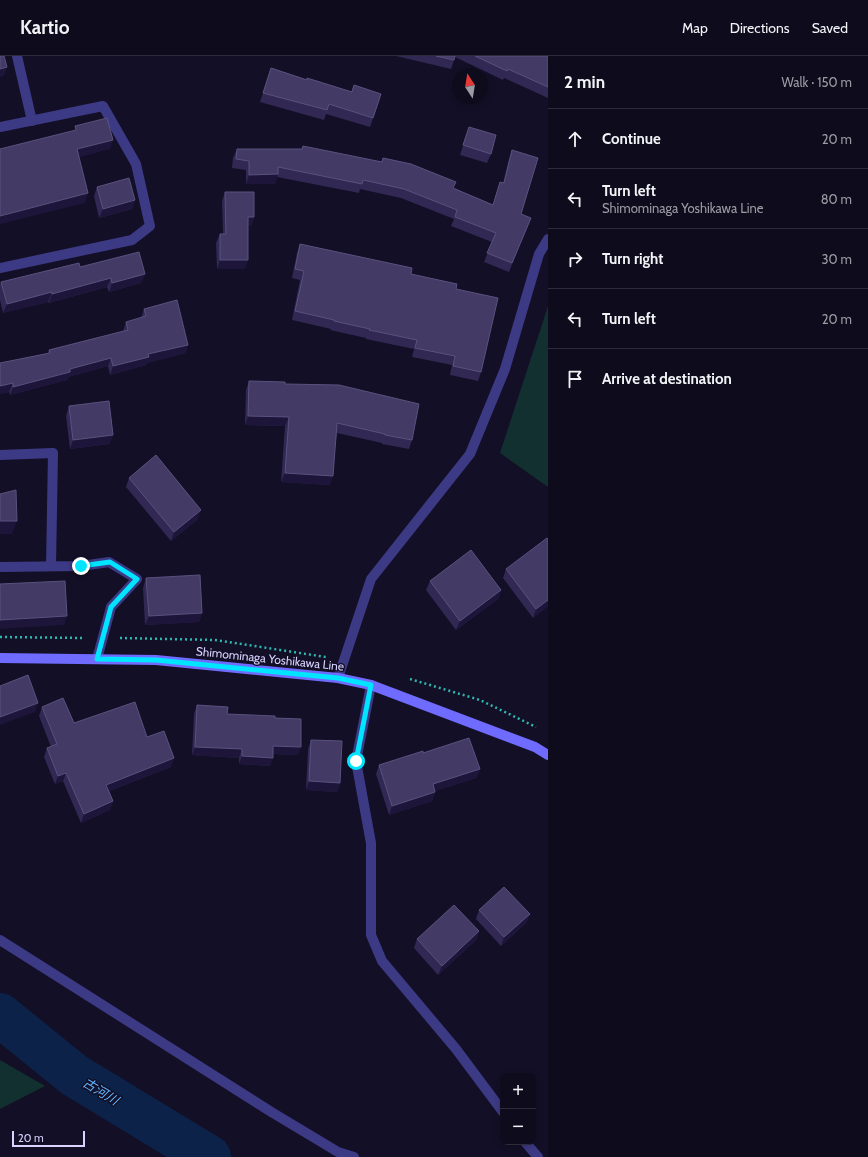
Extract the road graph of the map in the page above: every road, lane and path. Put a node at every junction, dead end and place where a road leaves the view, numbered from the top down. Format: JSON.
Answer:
{"nodes":[{"id":1,"x":17,"y":56,"type":"edge"},
{"id":2,"x":32,"y":121,"type":"junction"},
{"id":3,"x":0,"y":127,"type":"edge"},
{"id":4,"x":548,"y":239,"type":"edge"},
{"id":5,"x":0,"y":268,"type":"edge"},
{"id":6,"x":0,"y":454,"type":"edge"},
{"id":7,"x":51,"y":566,"type":"junction"},
{"id":8,"x":0,"y":567,"type":"edge"},
{"id":9,"x":0,"y":658,"type":"edge"},
{"id":10,"x":97,"y":659,"type":"junction"},
{"id":11,"x":338,"y":678,"type":"junction"},
{"id":12,"x":371,"y":685,"type":"junction"},
{"id":13,"x":548,"y":755,"type":"edge"},
{"id":14,"x":0,"y":940,"type":"edge"},
{"id":15,"x":501,"y":1109,"type":"edge"},
{"id":16,"x":528,"y":1145,"type":"edge"},
{"id":17,"x":354,"y":1157,"type":"edge"},
{"id":18,"x":538,"y":1157,"type":"edge"}],
"edges":[{"from":1,"to":2,"type":"street"},
{"from":2,"to":3,"type":"street"},
{"from":2,"to":5,"type":"street"},
{"from":4,"to":11,"type":"street"},
{"from":6,"to":7,"type":"street"},
{"from":7,"to":8,"type":"street"},
{"from":7,"to":10,"type":"street"},
{"from":9,"to":10,"type":"main road","name":"Shimominaga Yoshikawa Line"},
{"from":10,"to":11,"type":"main road","name":"Shimominaga Yoshikawa Line"},
{"from":11,"to":12,"type":"main road","name":"Shimominaga Yoshikawa Line"},
{"from":12,"to":13,"type":"main road","name":"Shimominaga Yoshikawa Line"},
{"from":12,"to":15,"type":"street"},
{"from":14,"to":17,"type":"street"},
{"from":16,"to":18,"type":"street"}]}
